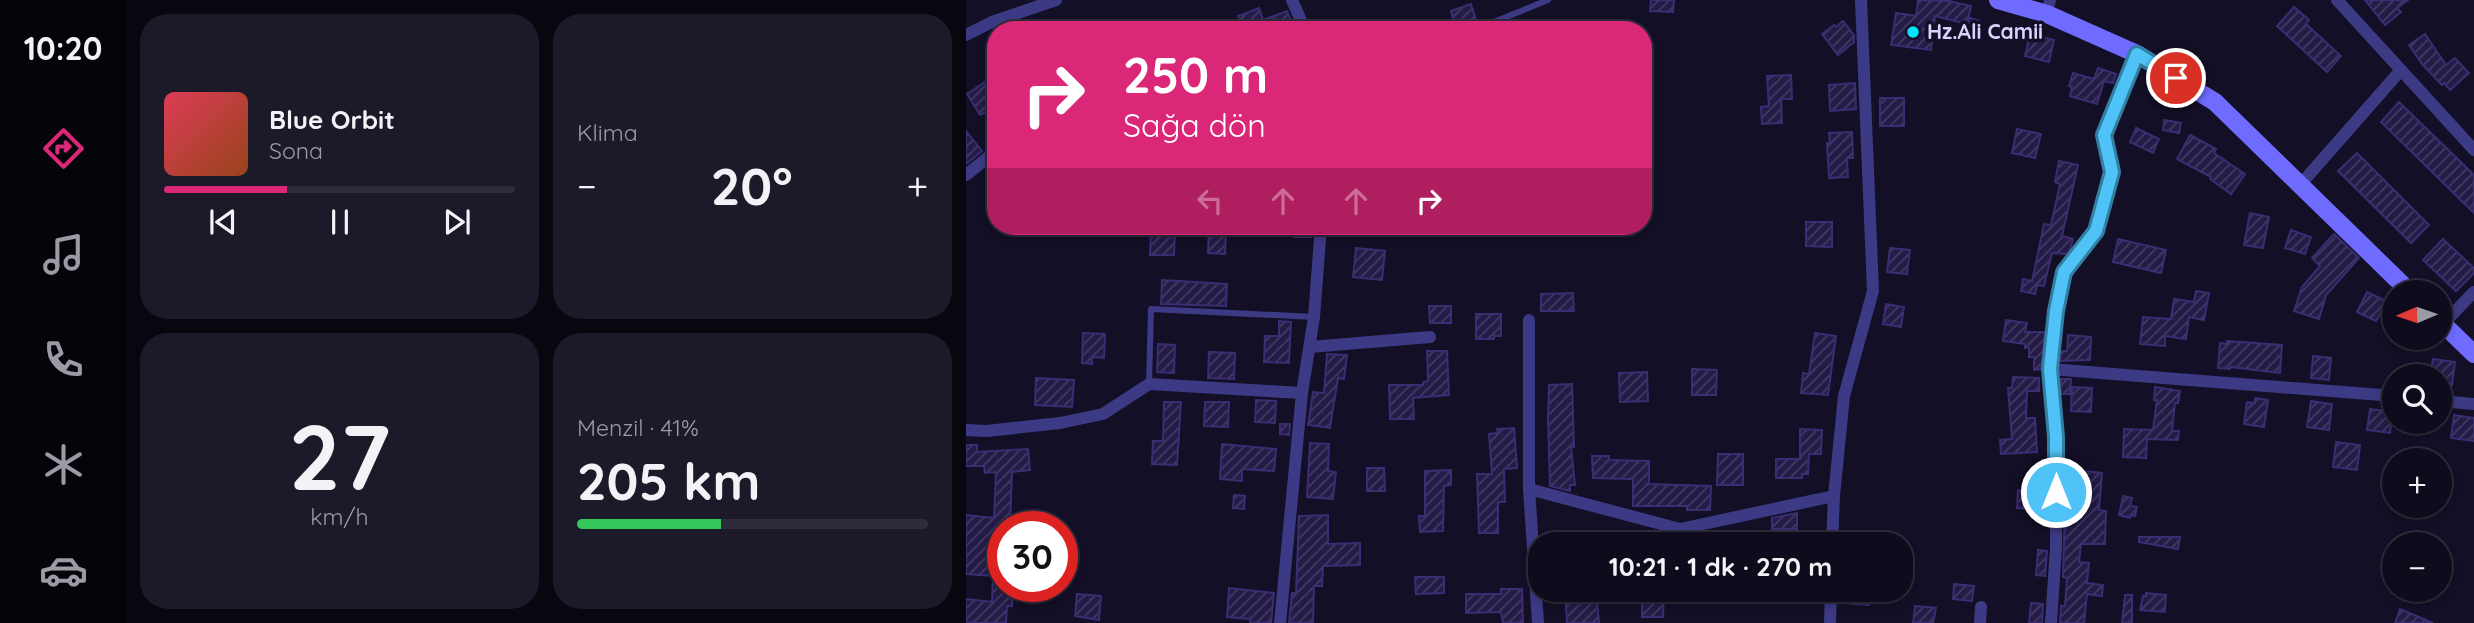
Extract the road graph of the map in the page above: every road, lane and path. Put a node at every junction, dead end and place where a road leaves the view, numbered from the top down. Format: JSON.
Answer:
{"nodes":[{"id":1,"x":1056,"y":0,"type":"edge"},
{"id":2,"x":1292,"y":0,"type":"edge"},
{"id":3,"x":1548,"y":0,"type":"edge"},
{"id":4,"x":1861,"y":0,"type":"edge"},
{"id":5,"x":1998,"y":0,"type":"edge"},
{"id":6,"x":2338,"y":0,"type":"edge"},
{"id":7,"x":2049,"y":7,"type":"edge"},
{"id":8,"x":995,"y":21,"type":"edge"},
{"id":9,"x":1301,"y":21,"type":"edge"},
{"id":10,"x":1496,"y":21,"type":"edge"},
{"id":11,"x":987,"y":24,"type":"edge"},
{"id":12,"x":966,"y":35,"type":"edge"},
{"id":13,"x":2137,"y":54,"type":"junction"},
{"id":14,"x":2401,"y":70,"type":"junction"},
{"id":15,"x":2474,"y":150,"type":"edge"},
{"id":16,"x":987,"y":158,"type":"edge"},
{"id":17,"x":966,"y":175,"type":"edge"},
{"id":18,"x":2300,"y":185,"type":"junction"},
{"id":19,"x":1320,"y":235,"type":"edge"},
{"id":20,"x":2398,"y":280,"type":"edge"},
{"id":21,"x":2474,"y":292,"type":"edge"},
{"id":22,"x":2452,"y":312,"type":"edge"},
{"id":23,"x":1314,"y":317,"type":"junction"},
{"id":24,"x":1529,"y":320,"type":"dead end"},
{"id":25,"x":2452,"y":333,"type":"edge"},
{"id":26,"x":1430,"y":337,"type":"dead end"},
{"id":27,"x":1310,"y":347,"type":"junction"},
{"id":28,"x":2474,"y":354,"type":"edge"},
{"id":29,"x":2050,"y":369,"type":"junction"},
{"id":30,"x":1149,"y":384,"type":"junction"},
{"id":31,"x":1302,"y":393,"type":"junction"},
{"id":32,"x":2382,"y":395,"type":"edge"},
{"id":33,"x":2452,"y":402,"type":"edge"},
{"id":34,"x":2474,"y":404,"type":"edge"},
{"id":35,"x":966,"y":430,"type":"edge"},
{"id":36,"x":1529,"y":489,"type":"junction"},
{"id":37,"x":1834,"y":496,"type":"junction"},
{"id":38,"x":1832,"y":532,"type":"edge"},
{"id":39,"x":1831,"y":602,"type":"edge"},
{"id":40,"x":1981,"y":607,"type":"dead end"},
{"id":41,"x":1280,"y":623,"type":"edge"},
{"id":42,"x":1538,"y":623,"type":"edge"},
{"id":43,"x":1830,"y":623,"type":"edge"},
{"id":44,"x":1980,"y":623,"type":"edge"},
{"id":45,"x":2051,"y":623,"type":"edge"}],
"edges":[{"from":1,"to":8,"type":"street"},
{"from":2,"to":9,"type":"street"},
{"from":3,"to":10,"type":"lane"},
{"from":4,"to":37,"type":"street"},
{"from":5,"to":7,"type":"street"},
{"from":6,"to":14,"type":"street"},
{"from":7,"to":13,"type":"street"},
{"from":11,"to":12,"type":"street"},
{"from":13,"to":18,"type":"street"},
{"from":13,"to":29,"type":"street"},
{"from":14,"to":15,"type":"street"},
{"from":14,"to":18,"type":"street"},
{"from":16,"to":17,"type":"street"},
{"from":18,"to":20,"type":"street"},
{"from":19,"to":23,"type":"street"},
{"from":21,"to":22,"type":"street"},
{"from":23,"to":27,"type":"street"},
{"from":23,"to":30,"type":"lane"},
{"from":24,"to":36,"type":"street"},
{"from":25,"to":28,"type":"street"},
{"from":26,"to":27,"type":"street"},
{"from":27,"to":31,"type":"street"},
{"from":29,"to":32,"type":"street"},
{"from":29,"to":45,"type":"street"},
{"from":30,"to":31,"type":"street"},
{"from":30,"to":35,"type":"street"},
{"from":31,"to":41,"type":"street"},
{"from":33,"to":34,"type":"street"},
{"from":36,"to":37,"type":"street"},
{"from":36,"to":42,"type":"street"},
{"from":37,"to":38,"type":"street"},
{"from":39,"to":43,"type":"street"},
{"from":40,"to":44,"type":"street"}]}
